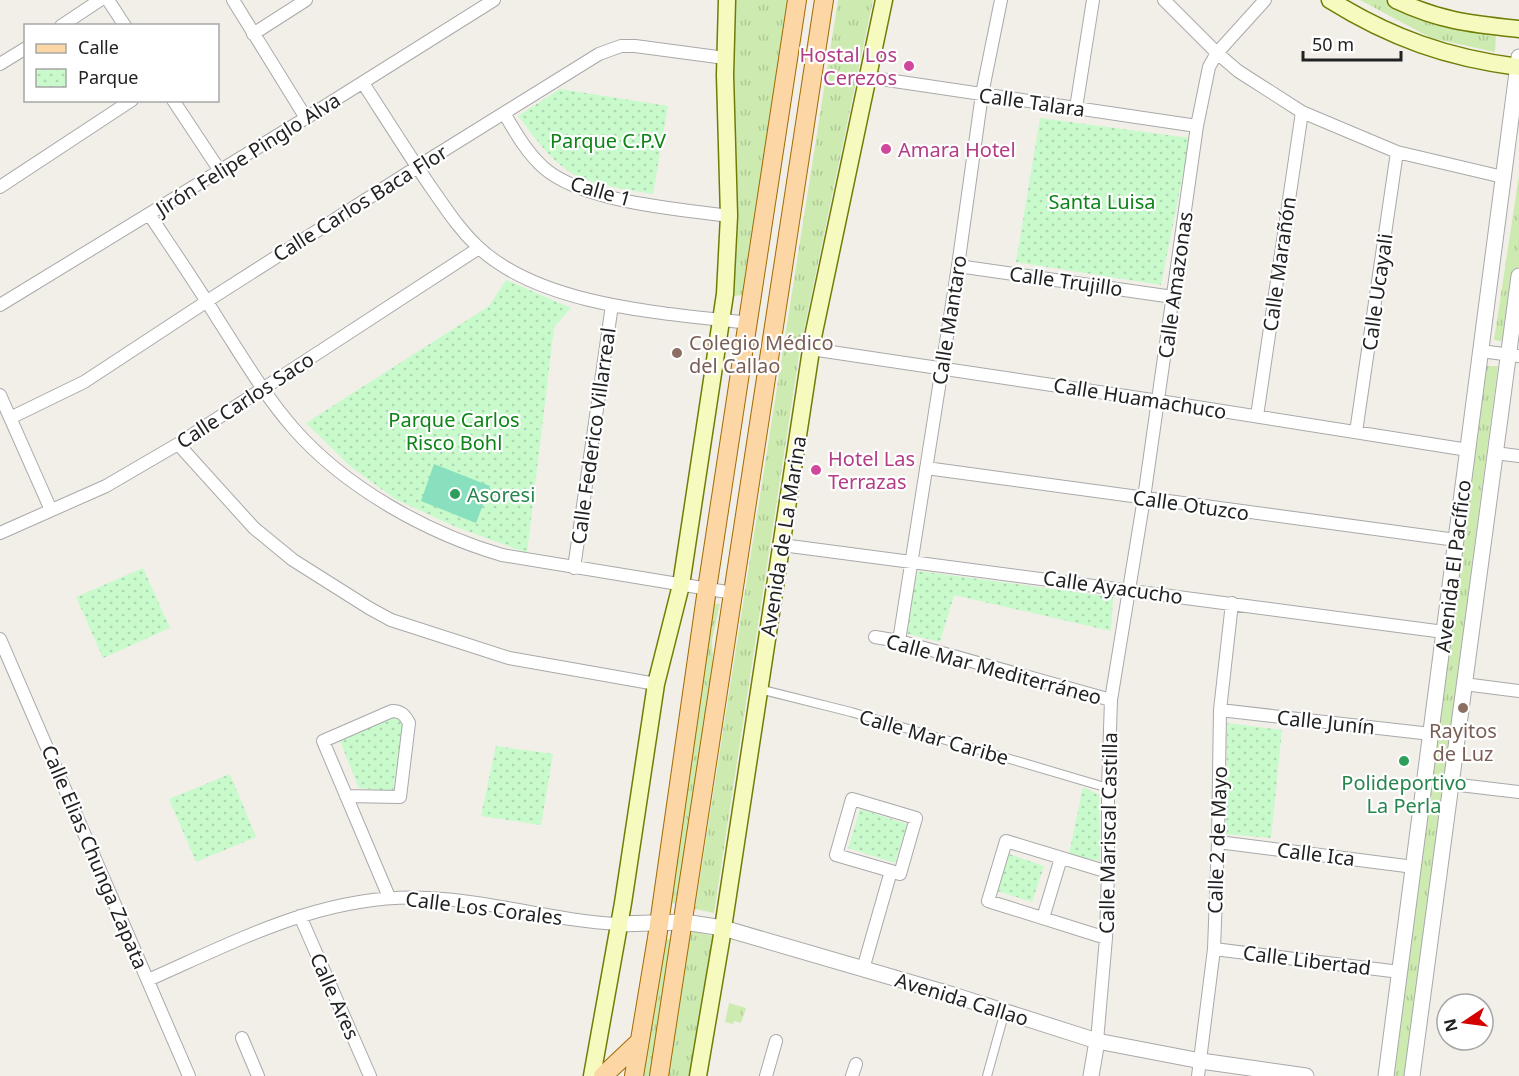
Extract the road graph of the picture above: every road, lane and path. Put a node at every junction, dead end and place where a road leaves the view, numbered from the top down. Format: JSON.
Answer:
{"nodes":[{"id":1,"x":100,"y":0,"type":"edge"},
{"id":2,"x":108,"y":0,"type":"edge"},
{"id":3,"x":233,"y":0,"type":"edge"},
{"id":4,"x":306,"y":0,"type":"edge"},
{"id":5,"x":494,"y":0,"type":"edge"},
{"id":6,"x":727,"y":0,"type":"edge"},
{"id":7,"x":797,"y":0,"type":"edge"},
{"id":8,"x":824,"y":0,"type":"edge"},
{"id":9,"x":885,"y":0,"type":"edge"},
{"id":10,"x":1001,"y":0,"type":"edge"},
{"id":11,"x":1093,"y":0,"type":"edge"},
{"id":12,"x":1164,"y":0,"type":"edge"},
{"id":13,"x":1265,"y":0,"type":"edge"},
{"id":14,"x":1330,"y":0,"type":"edge"},
{"id":15,"x":1396,"y":0,"type":"edge"},
{"id":16,"x":1418,"y":5,"type":"edge"},
{"id":17,"x":64,"y":24,"type":"edge"},
{"id":18,"x":124,"y":24,"type":"edge"},
{"id":19,"x":1519,"y":29,"type":"edge"},
{"id":20,"x":254,"y":34,"type":"junction"},
{"id":21,"x":24,"y":49,"type":"edge"},
{"id":22,"x":1217,"y":53,"type":"junction"},
{"id":23,"x":725,"y":58,"type":"junction"},
{"id":24,"x":0,"y":64,"type":"edge"},
{"id":25,"x":1519,"y":64,"type":"edge"},
{"id":26,"x":867,"y":77,"type":"junction"},
{"id":27,"x":363,"y":83,"type":"junction"},
{"id":28,"x":982,"y":94,"type":"junction"},
{"id":29,"x":129,"y":102,"type":"edge"},
{"id":30,"x":174,"y":102,"type":"edge"},
{"id":31,"x":1076,"y":108,"type":"junction"},
{"id":32,"x":1302,"y":112,"type":"junction"},
{"id":33,"x":504,"y":113,"type":"junction"},
{"id":34,"x":306,"y":118,"type":"junction"},
{"id":35,"x":1197,"y":126,"type":"junction"},
{"id":36,"x":1397,"y":152,"type":"junction"},
{"id":37,"x":417,"y":167,"type":"junction"},
{"id":38,"x":220,"y":171,"type":"junction"},
{"id":39,"x":1503,"y":177,"type":"junction"},
{"id":40,"x":0,"y":187,"type":"edge"},
{"id":41,"x":149,"y":214,"type":"junction"},
{"id":42,"x":729,"y":216,"type":"junction"},
{"id":43,"x":479,"y":248,"type":"junction"},
{"id":44,"x":958,"y":266,"type":"junction"},
{"id":45,"x":1519,"y":276,"type":"edge"},
{"id":46,"x":1173,"y":297,"type":"junction"},
{"id":47,"x":207,"y":301,"type":"junction"},
{"id":48,"x":0,"y":305,"type":"edge"},
{"id":49,"x":612,"y":305,"type":"junction"},
{"id":50,"x":722,"y":319,"type":"junction"},
{"id":51,"x":748,"y":322,"type":"junction"},
{"id":52,"x":812,"y":349,"type":"junction"},
{"id":53,"x":1481,"y":351,"type":"junction"},
{"id":54,"x":1514,"y":356,"type":"edge"},
{"id":55,"x":941,"y":368,"type":"junction"},
{"id":56,"x":262,"y":389,"type":"junction"},
{"id":57,"x":0,"y":396,"type":"edge"},
{"id":58,"x":1159,"y":401,"type":"junction"},
{"id":59,"x":1257,"y":416,"type":"junction"},
{"id":60,"x":10,"y":418,"type":"junction"},
{"id":61,"x":1356,"y":432,"type":"junction"},
{"id":62,"x":178,"y":444,"type":"junction"},
{"id":63,"x":1468,"y":450,"type":"junction"},
{"id":64,"x":1495,"y":453,"type":"junction"},
{"id":65,"x":1519,"y":456,"type":"edge"},
{"id":66,"x":926,"y":468,"type":"junction"},
{"id":67,"x":1144,"y":498,"type":"junction"},
{"id":68,"x":51,"y":510,"type":"junction"},
{"id":69,"x":0,"y":533,"type":"edge"},
{"id":70,"x":1456,"y":540,"type":"junction"},
{"id":71,"x":782,"y":545,"type":"junction"},
{"id":72,"x":911,"y":560,"type":"junction"},
{"id":73,"x":574,"y":568,"type":"junction"},
{"id":74,"x":681,"y":585,"type":"junction"},
{"id":75,"x":707,"y":589,"type":"junction"},
{"id":76,"x":1129,"y":590,"type":"junction"},
{"id":77,"x":733,"y":593,"type":"junction"},
{"id":78,"x":1232,"y":603,"type":"junction"},
{"id":79,"x":1444,"y":632,"type":"junction"},
{"id":80,"x":876,"y":637,"type":"dead end"},
{"id":81,"x":0,"y":639,"type":"edge"},
{"id":82,"x":899,"y":641,"type":"junction"},
{"id":83,"x":656,"y":684,"type":"junction"},
{"id":84,"x":1464,"y":684,"type":"junction"},
{"id":85,"x":759,"y":689,"type":"junction"},
{"id":86,"x":1519,"y":691,"type":"edge"},
{"id":87,"x":1112,"y":700,"type":"junction"},
{"id":88,"x":1220,"y":710,"type":"junction"},
{"id":89,"x":1431,"y":734,"type":"junction"},
{"id":90,"x":1451,"y":784,"type":"junction"},
{"id":91,"x":1108,"y":788,"type":"junction"},
{"id":92,"x":1519,"y":792,"type":"edge"},
{"id":93,"x":346,"y":796,"type":"junction"},
{"id":94,"x":1218,"y":842,"type":"junction"},
{"id":95,"x":1061,"y":858,"type":"junction"},
{"id":96,"x":1414,"y":867,"type":"junction"},
{"id":97,"x":891,"y":871,"type":"junction"},
{"id":98,"x":1108,"y":872,"type":"junction"},
{"id":99,"x":389,"y":897,"type":"junction"},
{"id":100,"x":300,"y":916,"type":"junction"},
{"id":101,"x":1043,"y":918,"type":"junction"},
{"id":102,"x":659,"y":921,"type":"junction"},
{"id":103,"x":684,"y":922,"type":"junction"},
{"id":104,"x":619,"y":924,"type":"junction"},
{"id":105,"x":723,"y":928,"type":"junction"},
{"id":106,"x":1106,"y":938,"type":"junction"},
{"id":107,"x":1214,"y":949,"type":"junction"},
{"id":108,"x":863,"y":969,"type":"junction"},
{"id":109,"x":1400,"y":972,"type":"junction"},
{"id":110,"x":148,"y":980,"type":"junction"},
{"id":111,"x":1005,"y":1011,"type":"junction"},
{"id":112,"x":242,"y":1038,"type":"dead end"},
{"id":113,"x":640,"y":1041,"type":"junction"},
{"id":114,"x":776,"y":1041,"type":"dead end"},
{"id":115,"x":1097,"y":1041,"type":"junction"},
{"id":116,"x":1200,"y":1068,"type":"edge"},
{"id":117,"x":189,"y":1076,"type":"edge"},
{"id":118,"x":258,"y":1076,"type":"edge"},
{"id":119,"x":370,"y":1076,"type":"edge"},
{"id":120,"x":592,"y":1076,"type":"edge"},
{"id":121,"x":603,"y":1076,"type":"edge"},
{"id":122,"x":634,"y":1076,"type":"edge"},
{"id":123,"x":659,"y":1076,"type":"edge"},
{"id":124,"x":698,"y":1076,"type":"edge"},
{"id":125,"x":766,"y":1076,"type":"edge"},
{"id":126,"x":987,"y":1076,"type":"edge"},
{"id":127,"x":1091,"y":1076,"type":"edge"},
{"id":128,"x":1304,"y":1076,"type":"edge"},
{"id":129,"x":1386,"y":1076,"type":"edge"},
{"id":130,"x":1412,"y":1076,"type":"edge"}],
"edges":[{"from":1,"to":17,"type":"street"},
{"from":2,"to":18,"type":"street"},
{"from":3,"to":20,"type":"street"},
{"from":4,"to":20,"type":"street"},
{"from":5,"to":27,"type":"street","name":"Jirón Felipe Pinglo Alva"},
{"from":6,"to":23,"type":"main road"},
{"from":7,"to":51,"type":"main road"},
{"from":8,"to":77,"type":"main road","name":"Avenida de La Marina"},
{"from":9,"to":26,"type":"main road","name":"Avenida de La Marina"},
{"from":10,"to":28,"type":"street","name":"Calle Mantaro"},
{"from":11,"to":31,"type":"street"},
{"from":12,"to":22,"type":"street"},
{"from":13,"to":22,"type":"street","name":"Calle Amazonas"},
{"from":14,"to":25,"type":"main road"},
{"from":15,"to":16,"type":"main road"},
{"from":16,"to":19,"type":"main road"},
{"from":20,"to":34,"type":"street"},
{"from":21,"to":24,"type":"street"},
{"from":22,"to":32,"type":"street"},
{"from":22,"to":35,"type":"street","name":"Calle Amazonas"},
{"from":23,"to":33,"type":"street","name":"Calle Carlos Baca Flor"},
{"from":23,"to":42,"type":"main road"},
{"from":25,"to":39,"type":"street","name":"Avenida El Pacífico"},
{"from":26,"to":28,"type":"street","name":"Calle Talara"},
{"from":26,"to":52,"type":"main road","name":"Avenida de La Marina"},
{"from":27,"to":34,"type":"street","name":"Jirón Felipe Pinglo Alva"},
{"from":27,"to":37,"type":"street"},
{"from":28,"to":31,"type":"street","name":"Calle Talara"},
{"from":28,"to":44,"type":"street","name":"Calle Mantaro"},
{"from":29,"to":40,"type":"street"},
{"from":30,"to":38,"type":"street"},
{"from":31,"to":35,"type":"street","name":"Calle Talara"},
{"from":32,"to":36,"type":"street"},
{"from":32,"to":59,"type":"street","name":"Calle Marañón"},
{"from":33,"to":37,"type":"street","name":"Calle Carlos Baca Flor"},
{"from":33,"to":42,"type":"street","name":"Calle 1"},
{"from":34,"to":38,"type":"street","name":"Jirón Felipe Pinglo Alva"},
{"from":35,"to":46,"type":"street","name":"Calle Amazonas"},
{"from":36,"to":39,"type":"street"},
{"from":36,"to":61,"type":"street","name":"Calle Ucayali"},
{"from":37,"to":43,"type":"street"},
{"from":37,"to":47,"type":"street","name":"Calle Carlos Baca Flor"},
{"from":38,"to":41,"type":"street","name":"Jirón Felipe Pinglo Alva"},
{"from":39,"to":53,"type":"street","name":"Avenida El Pacífico"},
{"from":41,"to":47,"type":"street"},
{"from":41,"to":48,"type":"street","name":"Jirón Felipe Pinglo Alva"},
{"from":42,"to":50,"type":"main road"},
{"from":43,"to":49,"type":"street"},
{"from":43,"to":56,"type":"street","name":"Calle Carlos Saco"},
{"from":44,"to":46,"type":"street","name":"Calle Trujillo"},
{"from":44,"to":55,"type":"street","name":"Calle Mantaro"},
{"from":45,"to":54,"type":"street","name":"Avenida El Pacífico"},
{"from":46,"to":58,"type":"street","name":"Calle Amazonas"},
{"from":47,"to":56,"type":"street"},
{"from":47,"to":60,"type":"street","name":"Calle Carlos Baca Flor"},
{"from":49,"to":50,"type":"street"},
{"from":49,"to":73,"type":"street","name":"Calle Federico Villarreal"},
{"from":50,"to":51,"type":"street"},
{"from":50,"to":74,"type":"main road"},
{"from":51,"to":75,"type":"main road"},
{"from":52,"to":55,"type":"street","name":"Calle Huamachuco"},
{"from":52,"to":71,"type":"main road","name":"Avenida de La Marina"},
{"from":53,"to":54,"type":"street"},
{"from":53,"to":63,"type":"street","name":"Avenida El Pacífico"},
{"from":54,"to":64,"type":"street","name":"Avenida El Pacífico"},
{"from":55,"to":58,"type":"street","name":"Calle Huamachuco"},
{"from":55,"to":66,"type":"street","name":"Calle Mantaro"},
{"from":56,"to":62,"type":"street","name":"Calle Carlos Saco"},
{"from":56,"to":73,"type":"street"},
{"from":57,"to":60,"type":"street"},
{"from":58,"to":59,"type":"street","name":"Calle Huamachuco"},
{"from":58,"to":67,"type":"street","name":"Calle Amazonas"},
{"from":59,"to":61,"type":"street","name":"Calle Huamachuco"},
{"from":60,"to":68,"type":"street"},
{"from":61,"to":63,"type":"street","name":"Calle Huamachuco"},
{"from":62,"to":68,"type":"street","name":"Calle Carlos Saco"},
{"from":62,"to":83,"type":"street"},
{"from":63,"to":70,"type":"street","name":"Avenida El Pacífico"},
{"from":64,"to":65,"type":"street"},
{"from":64,"to":84,"type":"street","name":"Avenida El Pacífico"},
{"from":66,"to":67,"type":"street","name":"Calle Otuzco"},
{"from":66,"to":72,"type":"street","name":"Calle Mantaro"},
{"from":67,"to":70,"type":"street","name":"Calle Otuzco"},
{"from":67,"to":76,"type":"street","name":"Calle Amazonas"},
{"from":68,"to":69,"type":"street","name":"Calle Carlos Saco"},
{"from":70,"to":79,"type":"street","name":"Avenida El Pacífico"},
{"from":71,"to":72,"type":"street","name":"Calle Ayacucho"},
{"from":71,"to":85,"type":"main road","name":"Avenida de La Marina"},
{"from":72,"to":76,"type":"street","name":"Calle Ayacucho"},
{"from":72,"to":82,"type":"street","name":"Calle Mantaro"},
{"from":73,"to":74,"type":"street"},
{"from":74,"to":75,"type":"street"},
{"from":74,"to":83,"type":"main road"},
{"from":75,"to":77,"type":"street"},
{"from":75,"to":102,"type":"main road"},
{"from":76,"to":78,"type":"street","name":"Calle Ayacucho"},
{"from":76,"to":87,"type":"street","name":"Calle Mariscal Castilla"},
{"from":77,"to":103,"type":"main road","name":"Avenida de La Marina"},
{"from":78,"to":79,"type":"street","name":"Calle Ayacucho"},
{"from":78,"to":88,"type":"street","name":"Calle 2 de Mayo"},
{"from":79,"to":89,"type":"street","name":"Avenida El Pacífico"},
{"from":80,"to":82,"type":"street","name":"Calle Mar Mediterráneo"},
{"from":81,"to":110,"type":"street","name":"Calle Elias Chunga Zapata"},
{"from":82,"to":87,"type":"street","name":"Calle Mar Mediterráneo"},
{"from":83,"to":104,"type":"main road"},
{"from":84,"to":86,"type":"street"},
{"from":84,"to":90,"type":"street","name":"Avenida El Pacífico"},
{"from":85,"to":91,"type":"street","name":"Calle Mar Caribe"},
{"from":85,"to":105,"type":"main road","name":"Avenida de La Marina"},
{"from":87,"to":91,"type":"street","name":"Calle Mariscal Castilla"},
{"from":88,"to":89,"type":"street","name":"Calle Junín"},
{"from":88,"to":94,"type":"street","name":"Calle 2 de Mayo"},
{"from":89,"to":96,"type":"street","name":"Avenida El Pacífico"},
{"from":90,"to":92,"type":"street"},
{"from":90,"to":130,"type":"street","name":"Avenida El Pacífico"},
{"from":91,"to":98,"type":"street","name":"Calle Mariscal Castilla"},
{"from":93,"to":93,"type":"street"},
{"from":93,"to":99,"type":"street"},
{"from":94,"to":96,"type":"street","name":"Calle Ica"},
{"from":94,"to":107,"type":"street","name":"Calle 2 de Mayo"},
{"from":95,"to":98,"type":"street"},
{"from":95,"to":101,"type":"street"},
{"from":95,"to":101,"type":"street"},
{"from":96,"to":109,"type":"street","name":"Avenida El Pacífico"},
{"from":97,"to":97,"type":"street"},
{"from":97,"to":108,"type":"street"},
{"from":98,"to":106,"type":"street","name":"Calle Mariscal Castilla"},
{"from":99,"to":100,"type":"street","name":"Calle Los Corales"},
{"from":99,"to":104,"type":"street","name":"Calle Los Corales"},
{"from":100,"to":110,"type":"street","name":"Calle Los Corales"},
{"from":100,"to":119,"type":"street","name":"Calle Ares"},
{"from":101,"to":106,"type":"street"},
{"from":102,"to":103,"type":"street","name":"Avenida Callao"},
{"from":102,"to":104,"type":"street","name":"Avenida Callao"},
{"from":102,"to":113,"type":"main road"},
{"from":103,"to":105,"type":"street","name":"Avenida Callao"},
{"from":103,"to":123,"type":"main road","name":"Avenida de La Marina"},
{"from":104,"to":120,"type":"main road"},
{"from":105,"to":108,"type":"street","name":"Avenida Callao"},
{"from":105,"to":124,"type":"main road","name":"Avenida de La Marina"},
{"from":106,"to":115,"type":"street","name":"Calle Mariscal Castilla"},
{"from":107,"to":109,"type":"street","name":"Calle Libertad"},
{"from":107,"to":116,"type":"street","name":"Calle 2 de Mayo"},
{"from":108,"to":111,"type":"street","name":"Avenida Callao"},
{"from":109,"to":129,"type":"street","name":"Avenida El Pacífico"},
{"from":110,"to":117,"type":"street","name":"Calle Elias Chunga Zapata"},
{"from":111,"to":115,"type":"street","name":"Avenida Callao"},
{"from":111,"to":126,"type":"street"},
{"from":112,"to":118,"type":"street"},
{"from":113,"to":121,"type":"main road"},
{"from":113,"to":122,"type":"main road"},
{"from":114,"to":125,"type":"street"},
{"from":115,"to":116,"type":"street","name":"Avenida Callao"},
{"from":115,"to":127,"type":"street","name":"Calle Mariscal Castilla"},
{"from":116,"to":128,"type":"street","name":"Avenida Callao"}]}
